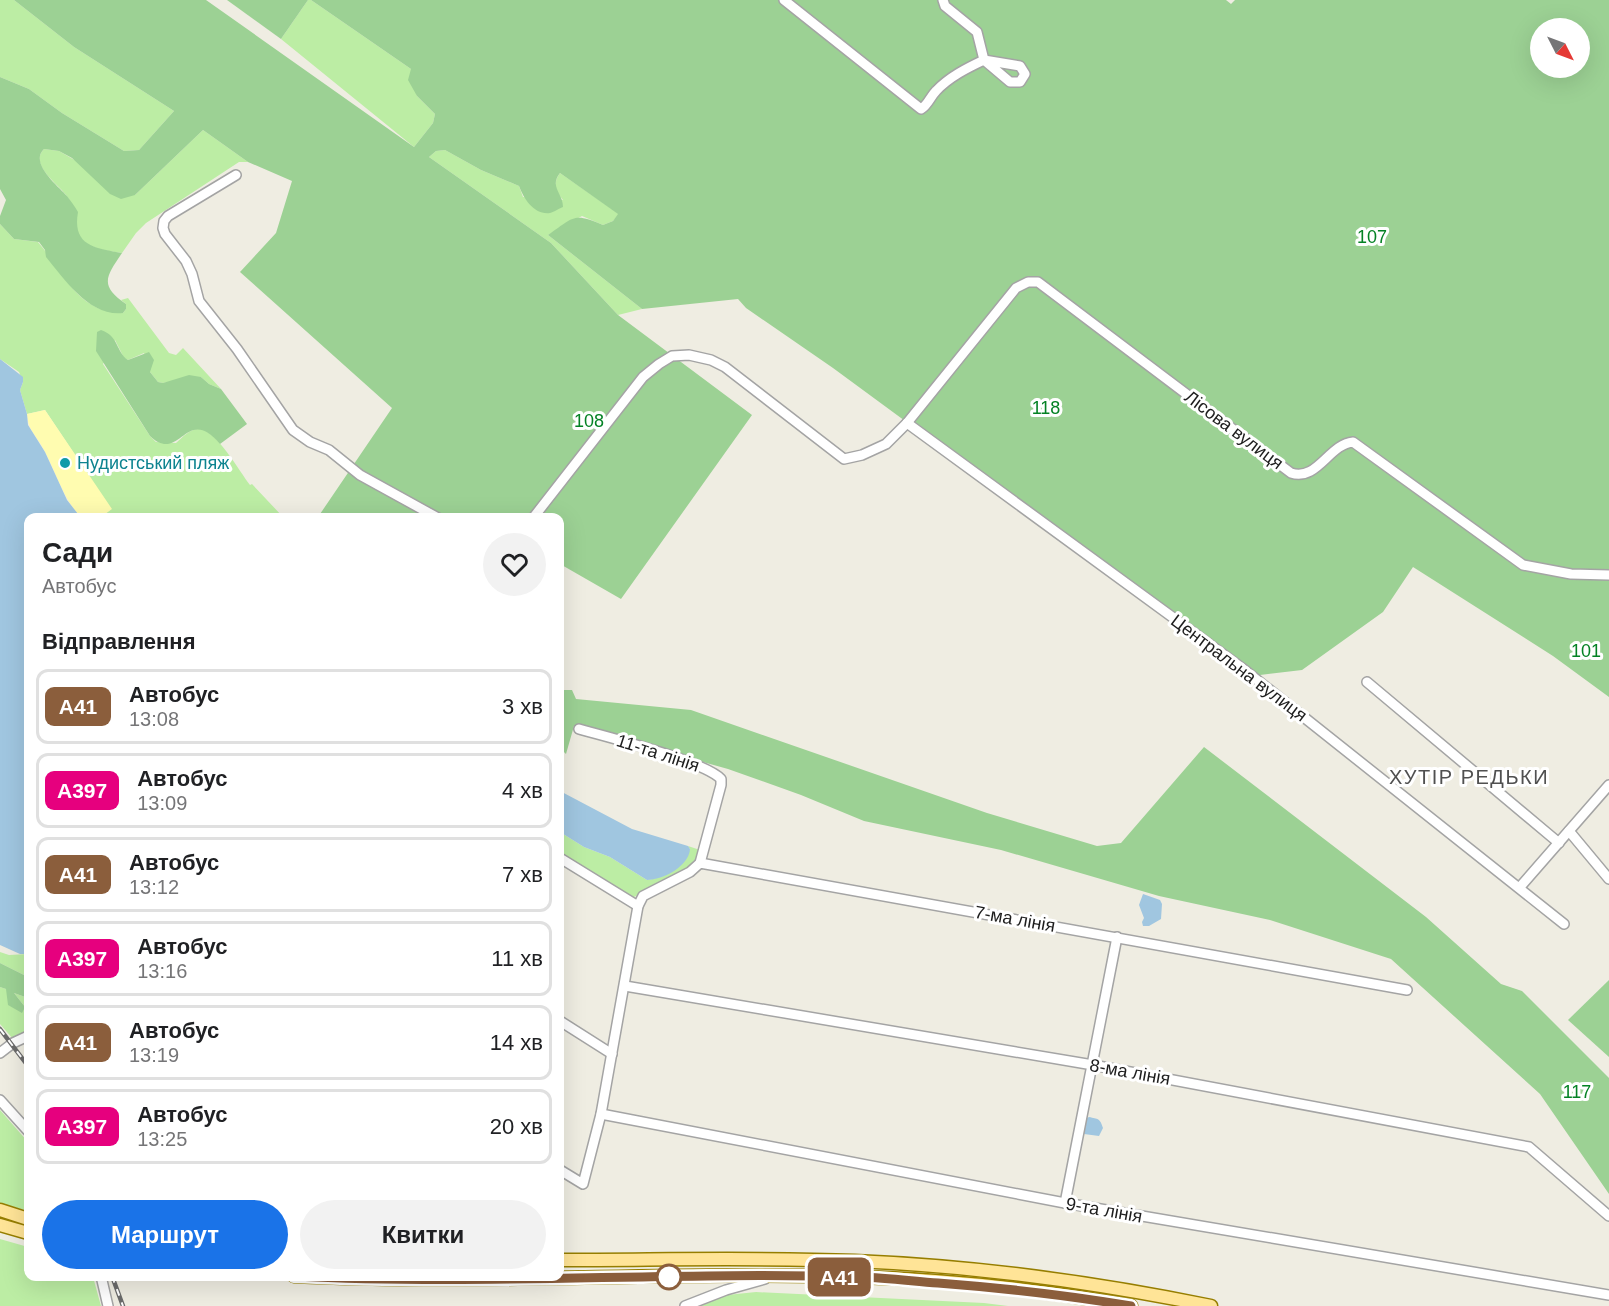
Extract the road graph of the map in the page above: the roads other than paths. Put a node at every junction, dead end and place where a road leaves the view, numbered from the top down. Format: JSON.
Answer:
{"nodes":[{"id":1,"x":784,"y":0,"type":"edge"},
{"id":2,"x":943,"y":0,"type":"edge"},
{"id":3,"x":236,"y":175,"type":"dead end"},
{"id":4,"x":907,"y":423,"type":"junction"},
{"id":5,"x":429,"y":513,"type":"edge"},
{"id":6,"x":537,"y":513,"type":"edge"},
{"id":7,"x":1609,"y":575,"type":"edge"},
{"id":8,"x":1367,"y":682,"type":"dead end"},
{"id":9,"x":579,"y":729,"type":"dead end"},
{"id":10,"x":1609,"y":785,"type":"edge"},
{"id":11,"x":1569,"y":831,"type":"junction"},
{"id":12,"x":1559,"y":843,"type":"junction"},
{"id":13,"x":564,"y":860,"type":"edge"},
{"id":14,"x":700,"y":863,"type":"junction"},
{"id":15,"x":1609,"y":879,"type":"edge"},
{"id":16,"x":1520,"y":887,"type":"junction"},
{"id":17,"x":638,"y":906,"type":"junction"},
{"id":18,"x":1564,"y":924,"type":"dead end"},
{"id":19,"x":1117,"y":937,"type":"junction"},
{"id":20,"x":625,"y":986,"type":"junction"},
{"id":21,"x":1407,"y":990,"type":"dead end"},
{"id":22,"x":564,"y":1024,"type":"edge"},
{"id":23,"x":24,"y":1038,"type":"edge"},
{"id":24,"x":0,"y":1053,"type":"edge"},
{"id":25,"x":612,"y":1054,"type":"junction"},
{"id":26,"x":1093,"y":1065,"type":"junction"},
{"id":27,"x":0,"y":1100,"type":"edge"},
{"id":28,"x":601,"y":1114,"type":"junction"},
{"id":29,"x":24,"y":1127,"type":"edge"},
{"id":30,"x":564,"y":1172,"type":"edge"},
{"id":31,"x":1065,"y":1203,"type":"junction"},
{"id":32,"x":0,"y":1210,"type":"edge"},
{"id":33,"x":1609,"y":1216,"type":"edge"},
{"id":34,"x":24,"y":1218,"type":"edge"},
{"id":35,"x":0,"y":1225,"type":"edge"},
{"id":36,"x":24,"y":1232,"type":"edge"},
{"id":37,"x":564,"y":1260,"type":"edge"},
{"id":38,"x":774,"y":1276,"type":"junction"},
{"id":39,"x":564,"y":1280,"type":"edge"},
{"id":40,"x":102,"y":1281,"type":"edge"},
{"id":41,"x":1609,"y":1296,"type":"edge"},
{"id":42,"x":108,"y":1306,"type":"edge"},
{"id":43,"x":685,"y":1306,"type":"edge"},
{"id":44,"x":1131,"y":1306,"type":"edge"},
{"id":45,"x":1210,"y":1306,"type":"edge"}],
"edges":[{"from":1,"to":2,"type":"street"},
{"from":3,"to":5,"type":"street"},
{"from":4,"to":6,"type":"street"},
{"from":4,"to":7,"type":"street","name":"Лісова вулиця"},
{"from":4,"to":16,"type":"street","name":"Центральна вулиця"},
{"from":8,"to":12,"type":"street"},
{"from":9,"to":14,"type":"street","name":"11-та лінія"},
{"from":10,"to":11,"type":"street"},
{"from":11,"to":12,"type":"street"},
{"from":11,"to":15,"type":"street"},
{"from":12,"to":16,"type":"street"},
{"from":13,"to":17,"type":"street"},
{"from":14,"to":17,"type":"street"},
{"from":14,"to":19,"type":"street","name":"7-ма лінія"},
{"from":16,"to":18,"type":"street","name":"Центральна вулиця"},
{"from":17,"to":20,"type":"street"},
{"from":19,"to":21,"type":"street","name":"7-ма лінія"},
{"from":19,"to":26,"type":"street"},
{"from":20,"to":25,"type":"street"},
{"from":20,"to":26,"type":"street","name":"8-ма лінія"},
{"from":22,"to":25,"type":"street"},
{"from":23,"to":24,"type":"street"},
{"from":25,"to":28,"type":"street"},
{"from":26,"to":31,"type":"street"},
{"from":26,"to":33,"type":"street","name":"8-ма лінія"},
{"from":27,"to":29,"type":"street"},
{"from":28,"to":30,"type":"street"},
{"from":28,"to":31,"type":"street","name":"9-та лінія"},
{"from":31,"to":41,"type":"street","name":"9-та лінія"},
{"from":32,"to":34,"type":"main road"},
{"from":35,"to":36,"type":"main road"},
{"from":37,"to":45,"type":"main road"},
{"from":38,"to":39,"type":"main road"},
{"from":38,"to":43,"type":"street"},
{"from":38,"to":44,"type":"main road"},
{"from":40,"to":42,"type":"street"}]}
